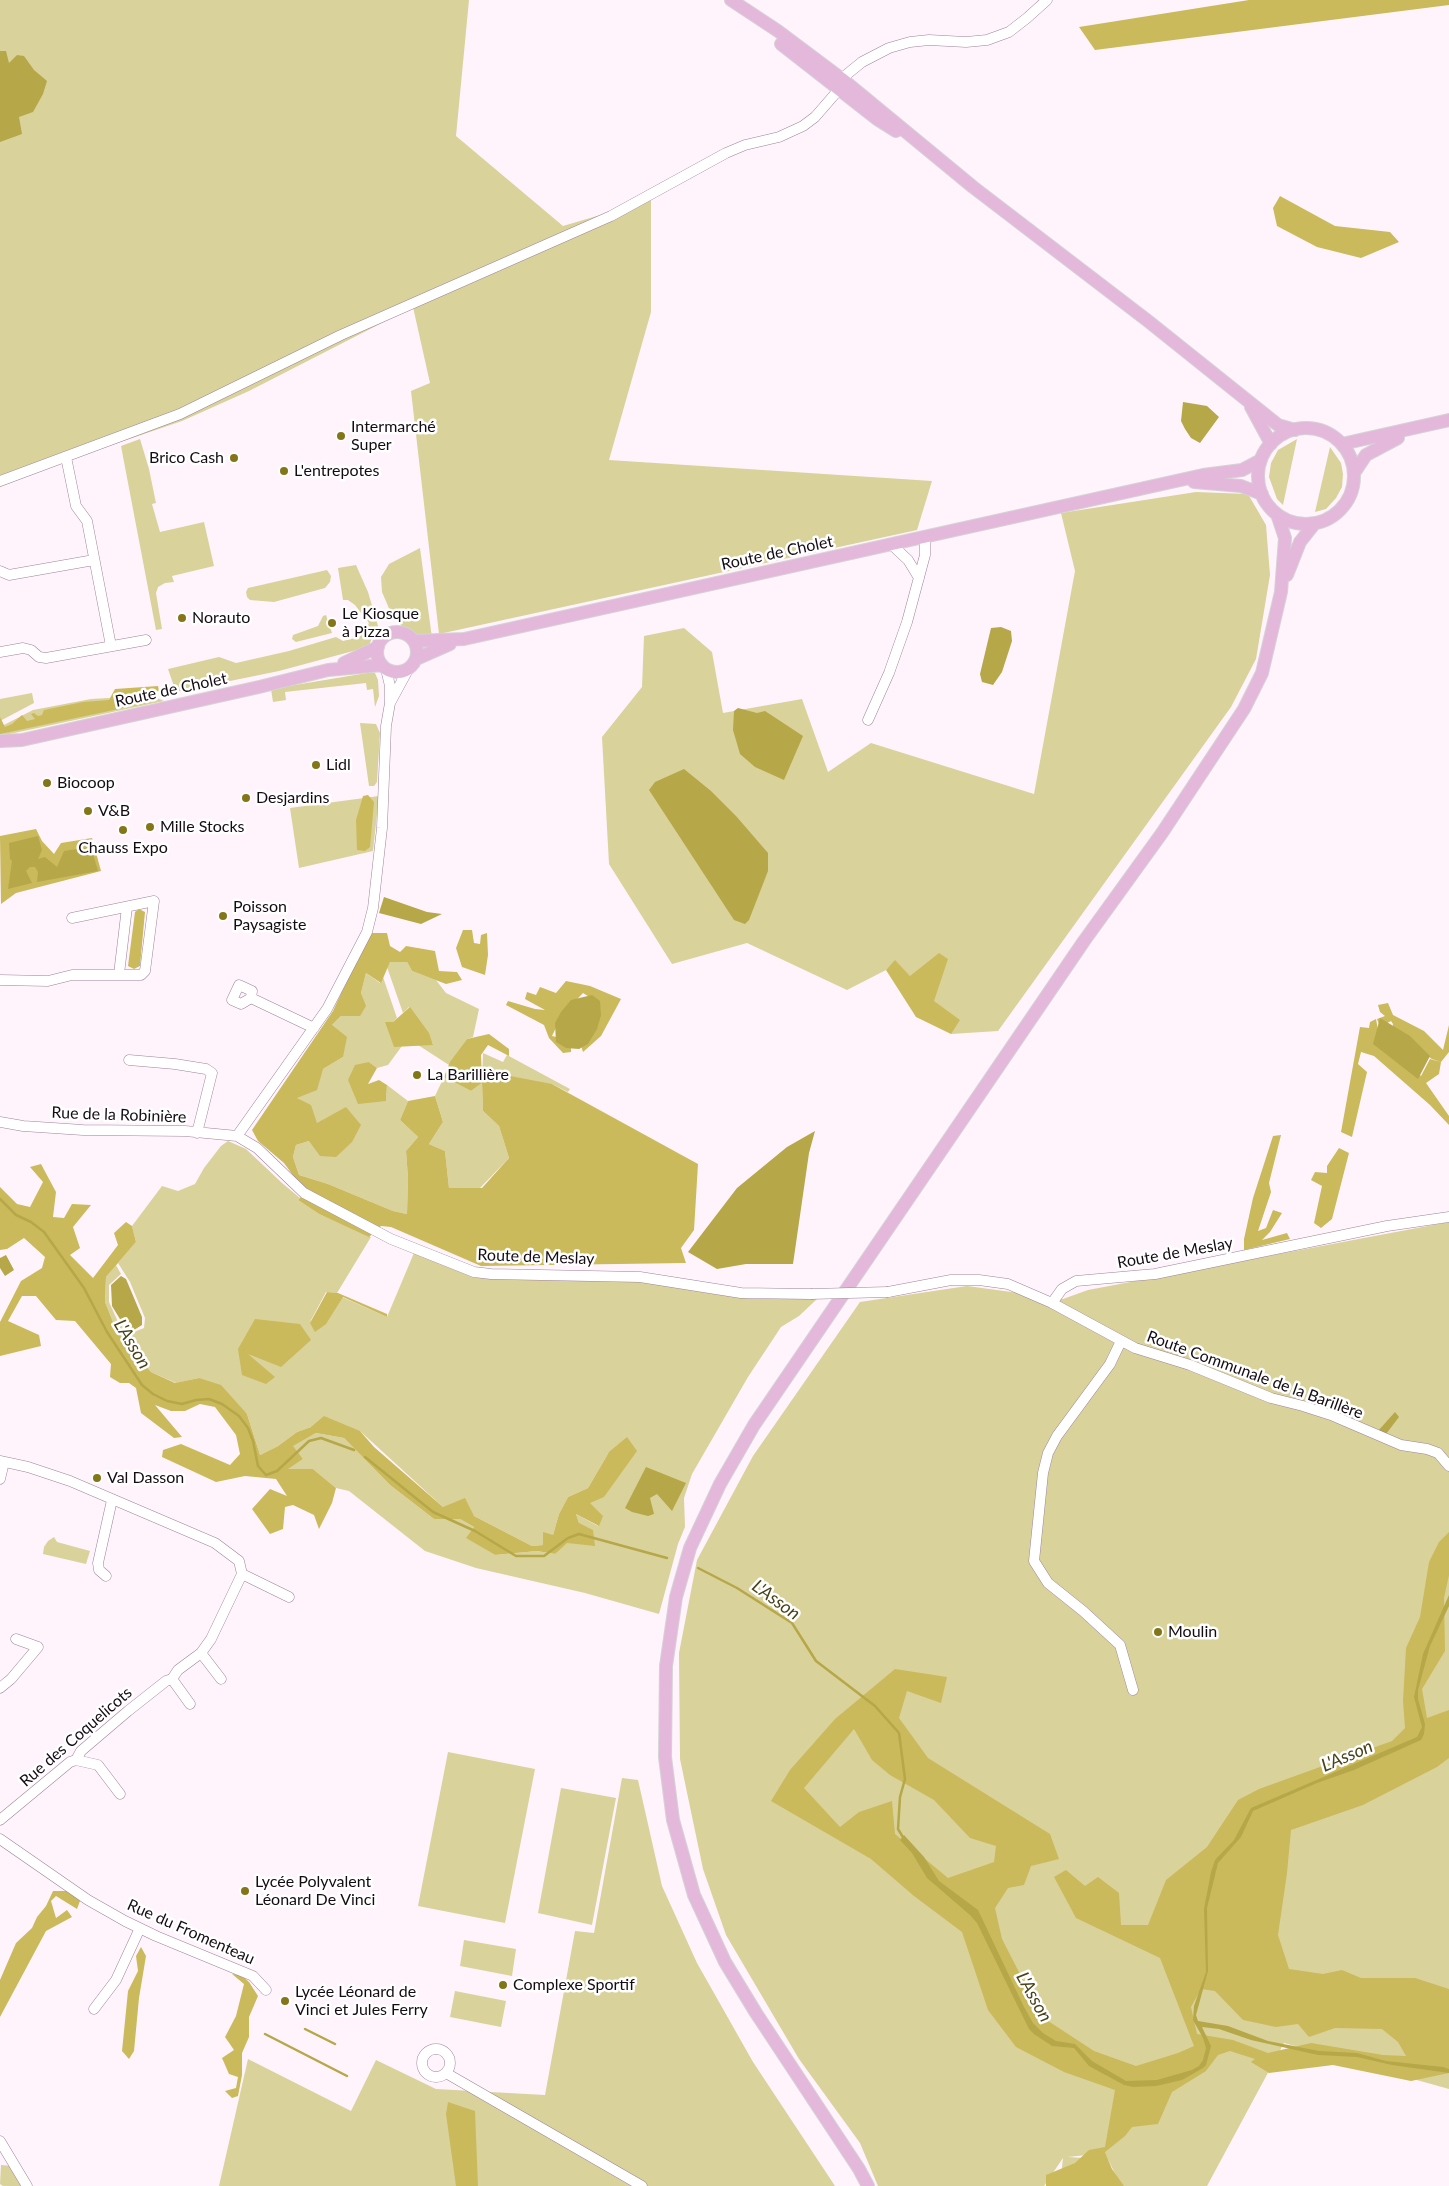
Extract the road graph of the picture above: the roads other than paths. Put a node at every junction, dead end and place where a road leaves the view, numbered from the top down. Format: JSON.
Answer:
{"nodes":[{"id":1,"x":731,"y":0,"type":"edge"},
{"id":2,"x":1047,"y":0,"type":"edge"},
{"id":3,"x":840,"y":84,"type":"junction"},
{"id":4,"x":1248,"y":401,"type":"junction"},
{"id":5,"x":1449,"y":420,"type":"edge"},
{"id":6,"x":1424,"y":426,"type":"junction"},
{"id":7,"x":1294,"y":430,"type":"junction"},
{"id":8,"x":1272,"y":444,"type":"junction"},
{"id":9,"x":1342,"y":444,"type":"junction"},
{"id":10,"x":66,"y":456,"type":"junction"},
{"id":11,"x":1261,"y":460,"type":"junction"},
{"id":12,"x":1354,"y":473,"type":"junction"},
{"id":13,"x":0,"y":481,"type":"edge"},
{"id":14,"x":1169,"y":484,"type":"junction"},
{"id":15,"x":1262,"y":494,"type":"junction"},
{"id":16,"x":1277,"y":514,"type":"junction"},
{"id":17,"x":1315,"y":523,"type":"junction"},
{"id":18,"x":925,"y":537,"type":"junction"},
{"id":19,"x":891,"y":544,"type":"junction"},
{"id":20,"x":94,"y":560,"type":"junction"},
{"id":21,"x":0,"y":571,"type":"edge"},
{"id":22,"x":919,"y":578,"type":"junction"},
{"id":23,"x":1280,"y":592,"type":"junction"},
{"id":24,"x":464,"y":639,"type":"junction"},
{"id":25,"x":146,"y":640,"type":"dead end"},
{"id":26,"x":414,"y":641,"type":"junction"},
{"id":27,"x":111,"y":646,"type":"junction"},
{"id":28,"x":378,"y":648,"type":"junction"},
{"id":29,"x":0,"y":652,"type":"edge"},
{"id":30,"x":412,"y":663,"type":"junction"},
{"id":31,"x":384,"y":667,"type":"junction"},
{"id":32,"x":328,"y":670,"type":"junction"},
{"id":33,"x":390,"y":703,"type":"junction"},
{"id":34,"x":868,"y":720,"type":"dead end"},
{"id":35,"x":22,"y":740,"type":"junction"},
{"id":36,"x":0,"y":741,"type":"edge"},
{"id":37,"x":0,"y":748,"type":"edge"},
{"id":38,"x":127,"y":907,"type":"junction"},
{"id":39,"x":72,"y":918,"type":"dead end"},
{"id":40,"x":119,"y":974,"type":"junction"},
{"id":41,"x":0,"y":980,"type":"edge"},
{"id":42,"x":251,"y":998,"type":"dead end"},
{"id":43,"x":314,"y":1028,"type":"junction"},
{"id":44,"x":128,"y":1060,"type":"dead end"},
{"id":45,"x":0,"y":1122,"type":"edge"},
{"id":46,"x":197,"y":1132,"type":"junction"},
{"id":47,"x":237,"y":1136,"type":"junction"},
{"id":48,"x":1449,"y":1217,"type":"edge"},
{"id":49,"x":1052,"y":1303,"type":"junction"},
{"id":50,"x":1121,"y":1341,"type":"junction"},
{"id":51,"x":2,"y":1462,"type":"edge"},
{"id":52,"x":1449,"y":1466,"type":"edge"},
{"id":53,"x":0,"y":1479,"type":"edge"},
{"id":54,"x":112,"y":1500,"type":"junction"},
{"id":55,"x":242,"y":1574,"type":"junction"},
{"id":56,"x":106,"y":1576,"type":"dead end"},
{"id":57,"x":289,"y":1596,"type":"dead end"},
{"id":58,"x":16,"y":1639,"type":"dead end"},
{"id":59,"x":201,"y":1653,"type":"junction"},
{"id":60,"x":172,"y":1679,"type":"junction"},
{"id":61,"x":221,"y":1679,"type":"dead end"},
{"id":62,"x":0,"y":1688,"type":"edge"},
{"id":63,"x":1133,"y":1690,"type":"dead end"},
{"id":64,"x":190,"y":1704,"type":"dead end"},
{"id":65,"x":76,"y":1760,"type":"junction"},
{"id":66,"x":120,"y":1794,"type":"dead end"},
{"id":67,"x":0,"y":1820,"type":"edge"},
{"id":68,"x":0,"y":1839,"type":"edge"},
{"id":69,"x":140,"y":1928,"type":"junction"},
{"id":70,"x":263,"y":1986,"type":"dead end"},
{"id":71,"x":94,"y":2009,"type":"dead end"},
{"id":72,"x":446,"y":2074,"type":"dead end"},
{"id":73,"x":0,"y":2144,"type":"edge"},
{"id":74,"x":27,"y":2186,"type":"edge"},
{"id":75,"x":642,"y":2186,"type":"edge"},
{"id":76,"x":868,"y":2186,"type":"edge"}],
"edges":[{"from":1,"to":3,"type":"main road"},
{"from":2,"to":3,"type":"street"},
{"from":3,"to":4,"type":"main road"},
{"from":3,"to":10,"type":"street"},
{"from":4,"to":7,"type":"main road"},
{"from":4,"to":8,"type":"main road"},
{"from":5,"to":6,"type":"main road"},
{"from":6,"to":9,"type":"main road"},
{"from":6,"to":12,"type":"main road"},
{"from":7,"to":8,"type":"main road"},
{"from":7,"to":9,"type":"main road"},
{"from":8,"to":11,"type":"main road"},
{"from":9,"to":12,"type":"main road"},
{"from":10,"to":13,"type":"street"},
{"from":10,"to":20,"type":"street"},
{"from":11,"to":14,"type":"main road"},
{"from":11,"to":15,"type":"main road"},
{"from":12,"to":17,"type":"main road"},
{"from":14,"to":15,"type":"main road"},
{"from":14,"to":18,"type":"main road","name":"Route de Cholet"},
{"from":15,"to":16,"type":"main road"},
{"from":16,"to":17,"type":"main road"},
{"from":16,"to":23,"type":"main road"},
{"from":17,"to":23,"type":"main road"},
{"from":18,"to":19,"type":"main road","name":"Route de Cholet"},
{"from":18,"to":22,"type":"street"},
{"from":19,"to":22,"type":"street"},
{"from":19,"to":24,"type":"main road","name":"Route de Cholet"},
{"from":20,"to":21,"type":"street"},
{"from":20,"to":27,"type":"street"},
{"from":22,"to":34,"type":"street"},
{"from":23,"to":76,"type":"main road"},
{"from":24,"to":26,"type":"main road","name":"Route de Cholet"},
{"from":24,"to":30,"type":"main road","name":"Route de Cholet"},
{"from":25,"to":27,"type":"street"},
{"from":26,"to":28,"type":"main road"},
{"from":26,"to":30,"type":"main road"},
{"from":27,"to":29,"type":"street"},
{"from":28,"to":31,"type":"main road"},
{"from":28,"to":32,"type":"main road","name":"Route de Cholet"},
{"from":30,"to":31,"type":"main road"},
{"from":30,"to":33,"type":"street"},
{"from":31,"to":32,"type":"main road","name":"Route de Cholet"},
{"from":31,"to":33,"type":"street"},
{"from":32,"to":35,"type":"main road","name":"Route de Cholet"},
{"from":33,"to":43,"type":"street"},
{"from":35,"to":36,"type":"main road","name":"Route de Cholet"},
{"from":35,"to":37,"type":"main road","name":"Route de Cholet"},
{"from":38,"to":39,"type":"street"},
{"from":38,"to":40,"type":"street"},
{"from":38,"to":40,"type":"street"},
{"from":40,"to":41,"type":"street"},
{"from":42,"to":43,"type":"street"},
{"from":43,"to":47,"type":"street"},
{"from":44,"to":46,"type":"street"},
{"from":45,"to":46,"type":"street","name":"Rue de la Robinière"},
{"from":46,"to":47,"type":"street","name":"Rue de la Robinière"},
{"from":47,"to":49,"type":"street","name":"Route de Meslay","bridge":true},
{"from":48,"to":49,"type":"street","name":"Route de Meslay"},
{"from":49,"to":50,"type":"street","name":"Route Communale de la Barillère"},
{"from":50,"to":52,"type":"street","name":"Route Communale de la Barillère"},
{"from":50,"to":63,"type":"street"},
{"from":51,"to":53,"type":"street"},
{"from":51,"to":54,"type":"street"},
{"from":54,"to":55,"type":"street"},
{"from":54,"to":56,"type":"street"},
{"from":55,"to":57,"type":"street"},
{"from":55,"to":59,"type":"street","name":"Rue des Coquelicots"},
{"from":58,"to":62,"type":"street"},
{"from":59,"to":60,"type":"street","name":"Rue des Coquelicots"},
{"from":59,"to":61,"type":"street"},
{"from":60,"to":64,"type":"street"},
{"from":60,"to":65,"type":"street","name":"Rue des Coquelicots"},
{"from":65,"to":66,"type":"street"},
{"from":65,"to":67,"type":"street","name":"Rue des Coquelicots"},
{"from":68,"to":69,"type":"street","name":"Rue du Fromenteau"},
{"from":69,"to":70,"type":"street","name":"Rue du Fromenteau"},
{"from":69,"to":71,"type":"street"},
{"from":72,"to":75,"type":"street"},
{"from":73,"to":74,"type":"street"}]}
